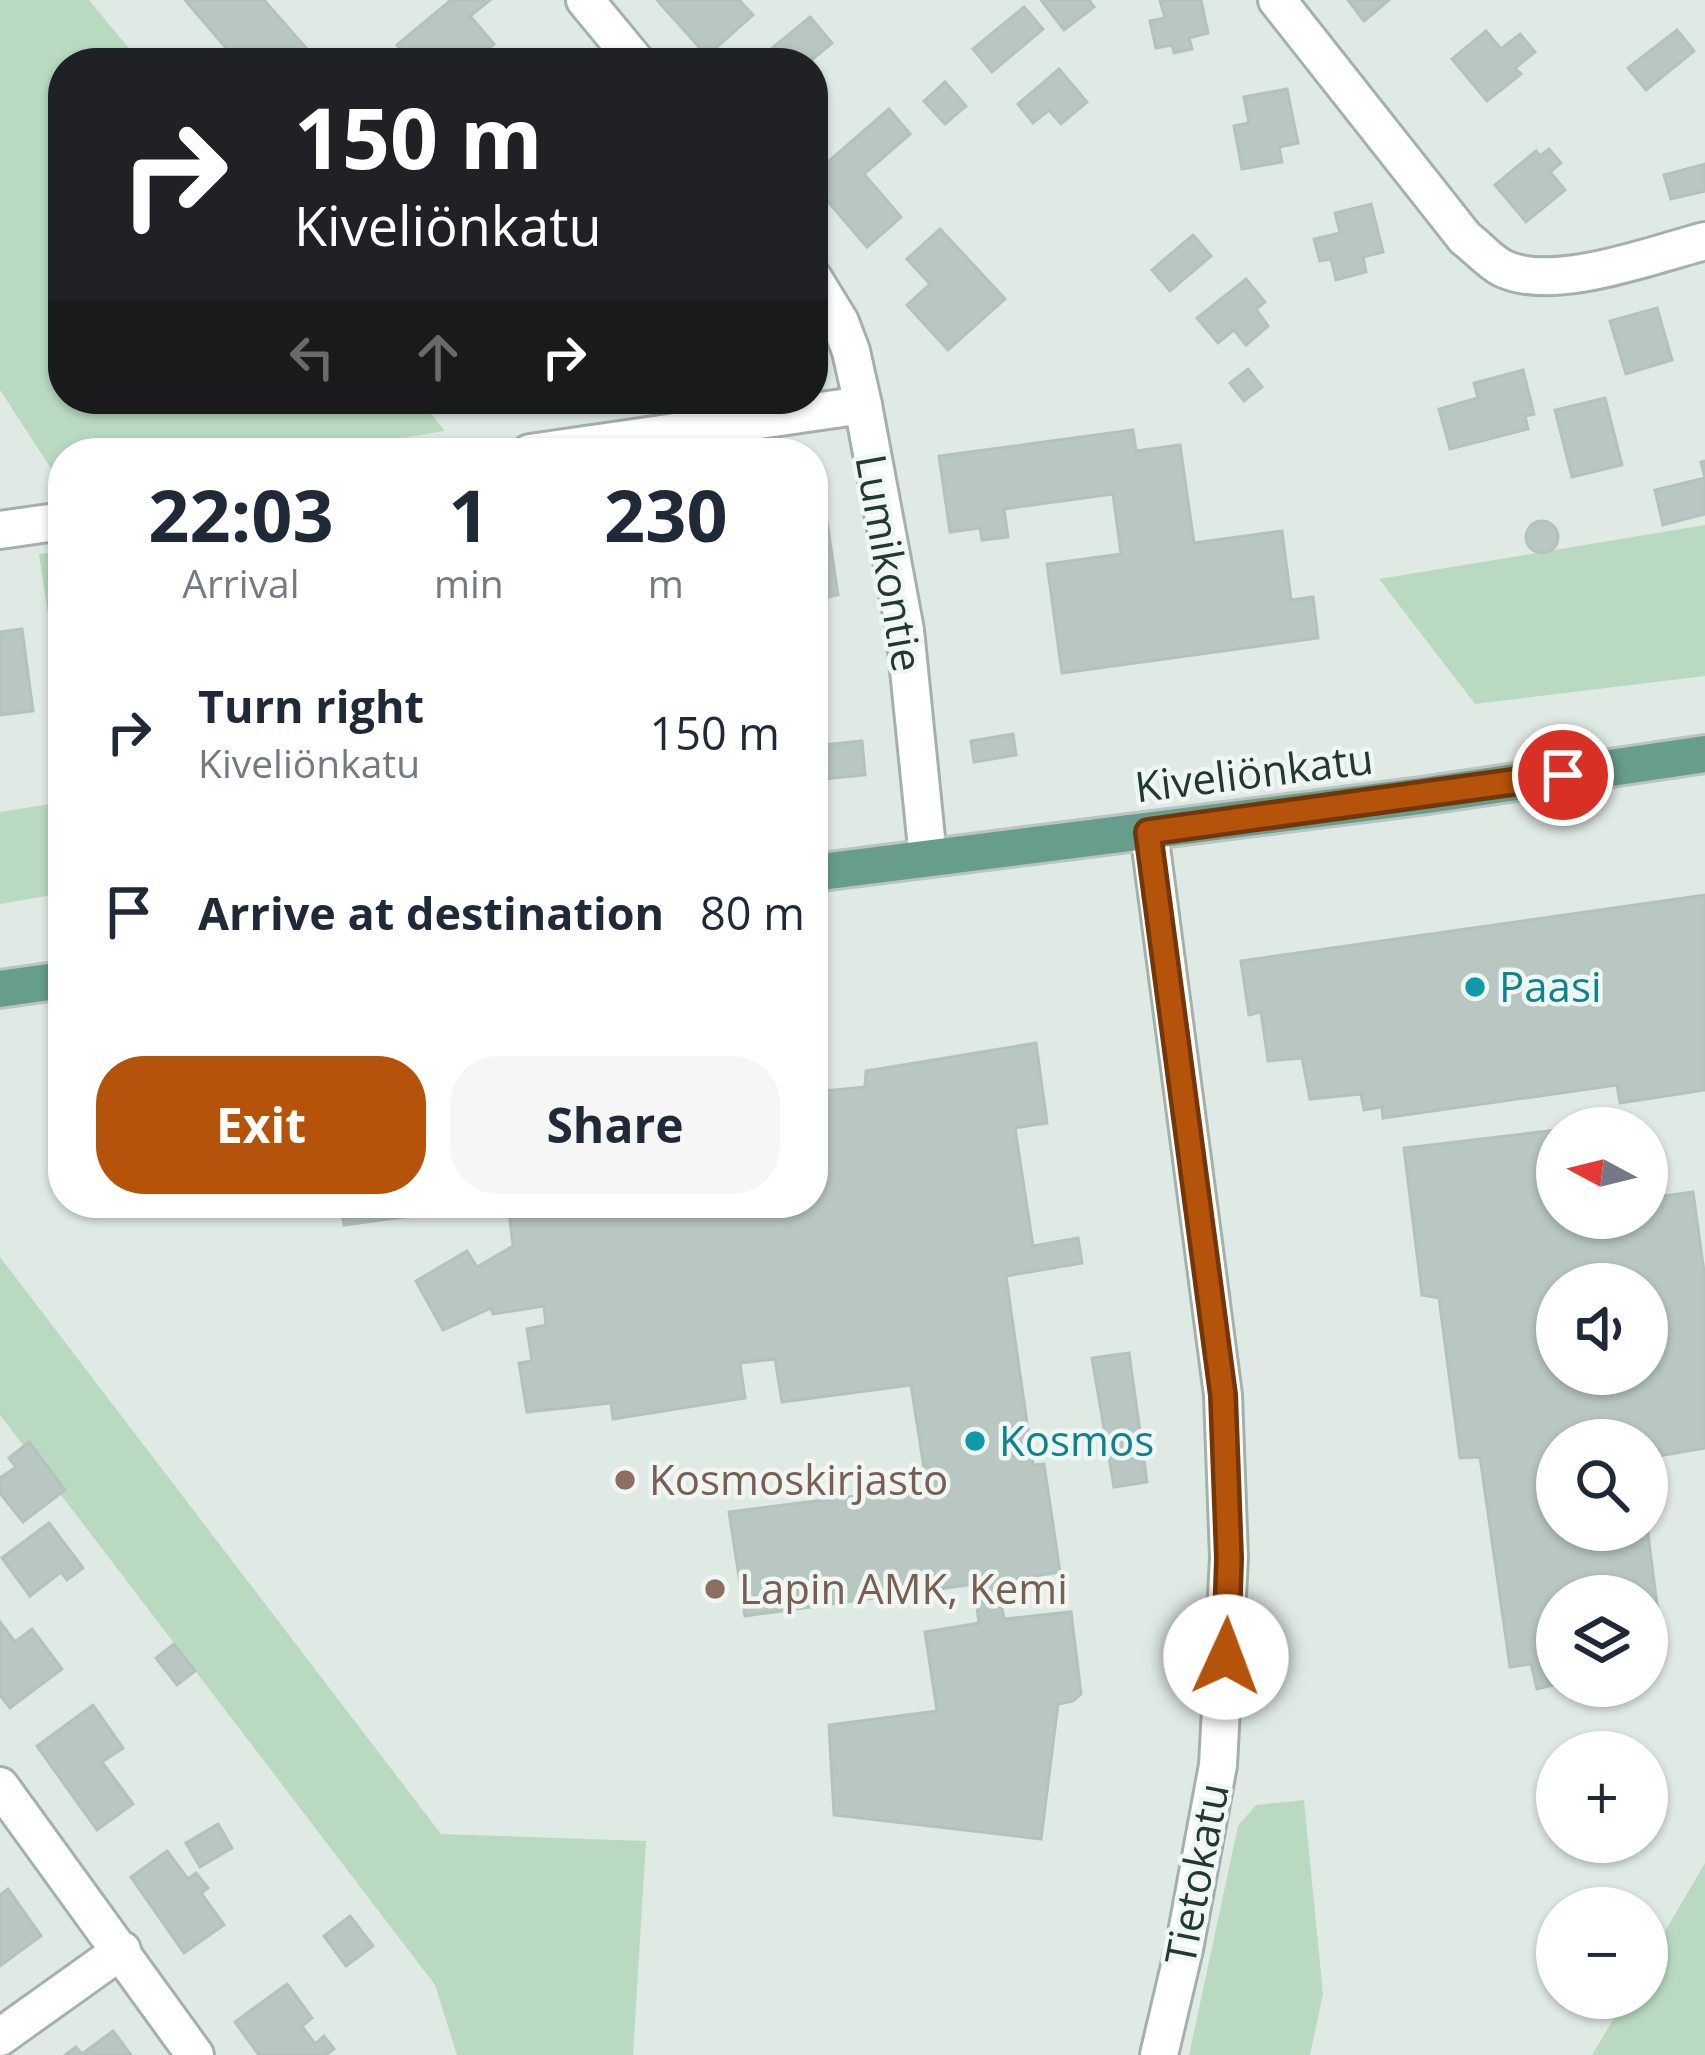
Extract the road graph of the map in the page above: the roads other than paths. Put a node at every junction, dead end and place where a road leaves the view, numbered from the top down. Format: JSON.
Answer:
{"nodes":[{"id":1,"x":585,"y":0,"type":"edge"},
{"id":2,"x":1277,"y":0,"type":"edge"},
{"id":3,"x":625,"y":48,"type":"edge"},
{"id":4,"x":1705,"y":242,"type":"edge"},
{"id":5,"x":828,"y":302,"type":"edge"},
{"id":6,"x":863,"y":405,"type":"junction"},
{"id":7,"x":828,"y":410,"type":"edge"},
{"id":8,"x":801,"y":414,"type":"edge"},
{"id":9,"x":634,"y":438,"type":"edge"},
{"id":10,"x":48,"y":522,"type":"edge"},
{"id":11,"x":0,"y":530,"type":"edge"},
{"id":12,"x":1705,"y":754,"type":"edge"},
{"id":13,"x":1148,"y":832,"type":"junction"},
{"id":14,"x":928,"y":858,"type":"junction"},
{"id":15,"x":828,"y":871,"type":"edge"},
{"id":16,"x":48,"y":982,"type":"edge"},
{"id":17,"x":0,"y":988,"type":"edge"},
{"id":18,"x":0,"y":1786,"type":"edge"},
{"id":19,"x":122,"y":1950,"type":"junction"},
{"id":20,"x":0,"y":2037,"type":"edge"},
{"id":21,"x":195,"y":2055,"type":"edge"},
{"id":22,"x":1159,"y":2055,"type":"edge"}],
"edges":[{"from":1,"to":3,"type":"street"},
{"from":2,"to":4,"type":"street"},
{"from":5,"to":6,"type":"street","name":"Lumikontie"},
{"from":6,"to":7,"type":"street"},
{"from":6,"to":14,"type":"street","name":"Lumikontie"},
{"from":8,"to":9,"type":"street"},
{"from":10,"to":11,"type":"street"},
{"from":12,"to":13,"type":"main road","name":"Kiveliönkatu"},
{"from":13,"to":14,"type":"main road","name":"Kiveliönkatu"},
{"from":13,"to":22,"type":"street","name":"Tietokatu"},
{"from":14,"to":15,"type":"main road","name":"Kiveliönkatu"},
{"from":16,"to":17,"type":"main road"},
{"from":18,"to":19,"type":"street"},
{"from":19,"to":20,"type":"street"},
{"from":19,"to":21,"type":"street"}]}
